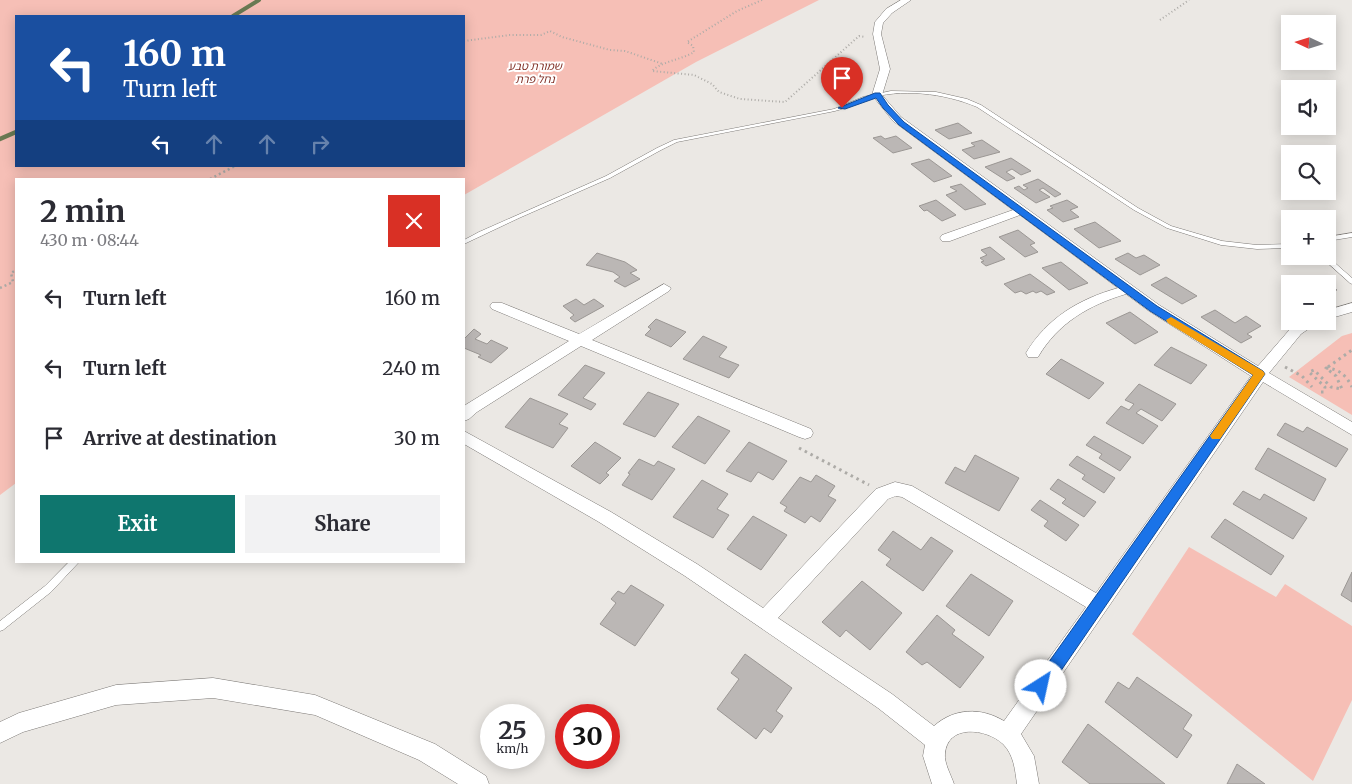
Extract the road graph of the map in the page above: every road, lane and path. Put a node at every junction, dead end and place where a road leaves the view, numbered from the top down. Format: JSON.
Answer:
{"nodes":[{"id":1,"x":762,"y":0,"type":"edge"},
{"id":2,"x":907,"y":0,"type":"edge"},
{"id":3,"x":1189,"y":0,"type":"edge"},
{"id":4,"x":1160,"y":20,"type":"dead end"},
{"id":5,"x":878,"y":38,"type":"junction"},
{"id":6,"x":465,"y":41,"type":"edge"},
{"id":7,"x":663,"y":64,"type":"junction"},
{"id":8,"x":878,"y":95,"type":"junction"},
{"id":9,"x":233,"y":167,"type":"edge"},
{"id":10,"x":212,"y":178,"type":"edge"},
{"id":11,"x":1020,"y":211,"type":"junction"},
{"id":12,"x":1352,"y":235,"type":"edge"},
{"id":13,"x":946,"y":238,"type":"dead end"},
{"id":14,"x":1336,"y":238,"type":"edge"},
{"id":15,"x":465,"y":242,"type":"edge"},
{"id":16,"x":1281,"y":246,"type":"edge"},
{"id":17,"x":1333,"y":265,"type":"edge"},
{"id":18,"x":15,"y":271,"type":"edge"},
{"id":19,"x":1352,"y":282,"type":"edge"},
{"id":20,"x":0,"y":288,"type":"edge"},
{"id":21,"x":664,"y":288,"type":"dead end"},
{"id":22,"x":1128,"y":289,"type":"junction"},
{"id":23,"x":496,"y":306,"type":"dead end"},
{"id":24,"x":1352,"y":307,"type":"edge"},
{"id":25,"x":1336,"y":312,"type":"edge"},
{"id":26,"x":1298,"y":330,"type":"edge"},
{"id":27,"x":580,"y":340,"type":"junction"},
{"id":28,"x":1352,"y":350,"type":"edge"},
{"id":29,"x":1034,"y":352,"type":"dead end"},
{"id":30,"x":1271,"y":359,"type":"junction"},
{"id":31,"x":1326,"y":368,"type":"junction"},
{"id":32,"x":1259,"y":374,"type":"junction"},
{"id":33,"x":1352,"y":387,"type":"edge"},
{"id":34,"x":465,"y":414,"type":"edge"},
{"id":35,"x":1352,"y":429,"type":"edge"},
{"id":36,"x":805,"y":433,"type":"joint"},
{"id":37,"x":465,"y":438,"type":"edge"},
{"id":38,"x":884,"y":493,"type":"junction"},
{"id":39,"x":74,"y":563,"type":"edge"},
{"id":40,"x":1098,"y":604,"type":"junction"},
{"id":41,"x":765,"y":619,"type":"junction"},
{"id":42,"x":0,"y":627,"type":"edge"},
{"id":43,"x":0,"y":733,"type":"edge"},
{"id":44,"x":1007,"y":735,"type":"junction"},
{"id":45,"x":937,"y":741,"type":"junction"},
{"id":46,"x":478,"y":784,"type":"edge"},
{"id":47,"x":943,"y":784,"type":"edge"},
{"id":48,"x":1028,"y":784,"type":"edge"}],
"edges":[{"from":1,"to":7,"type":"path"},
{"from":2,"to":5,"type":"street"},
{"from":3,"to":4,"type":"path"},
{"from":5,"to":7,"type":"path"},
{"from":5,"to":8,"type":"street"},
{"from":6,"to":7,"type":"path"},
{"from":8,"to":11,"type":"street"},
{"from":8,"to":15,"type":"lane"},
{"from":8,"to":16,"type":"lane"},
{"from":9,"to":10,"type":"path"},
{"from":11,"to":13,"type":"street"},
{"from":11,"to":22,"type":"street"},
{"from":12,"to":14,"type":"lane"},
{"from":17,"to":19,"type":"lane"},
{"from":18,"to":20,"type":"path"},
{"from":21,"to":27,"type":"street"},
{"from":22,"to":29,"type":"street"},
{"from":22,"to":32,"type":"street"},
{"from":23,"to":27,"type":"street"},
{"from":24,"to":25,"type":"street"},
{"from":26,"to":30,"type":"street"},
{"from":27,"to":34,"type":"street"},
{"from":27,"to":36,"type":"street"},
{"from":28,"to":31,"type":"path"},
{"from":30,"to":31,"type":"path"},
{"from":30,"to":32,"type":"street"},
{"from":31,"to":33,"type":"path"},
{"from":32,"to":35,"type":"street"},
{"from":32,"to":40,"type":"street"},
{"from":36,"to":38,"type":"path"},
{"from":37,"to":41,"type":"street"},
{"from":38,"to":40,"type":"street"},
{"from":38,"to":41,"type":"street"},
{"from":39,"to":42,"type":"lane"},
{"from":40,"to":44,"type":"street"},
{"from":41,"to":45,"type":"street"},
{"from":43,"to":46,"type":"street"},
{"from":44,"to":45,"type":"street"},
{"from":44,"to":48,"type":"street"},
{"from":45,"to":47,"type":"street"}]}
